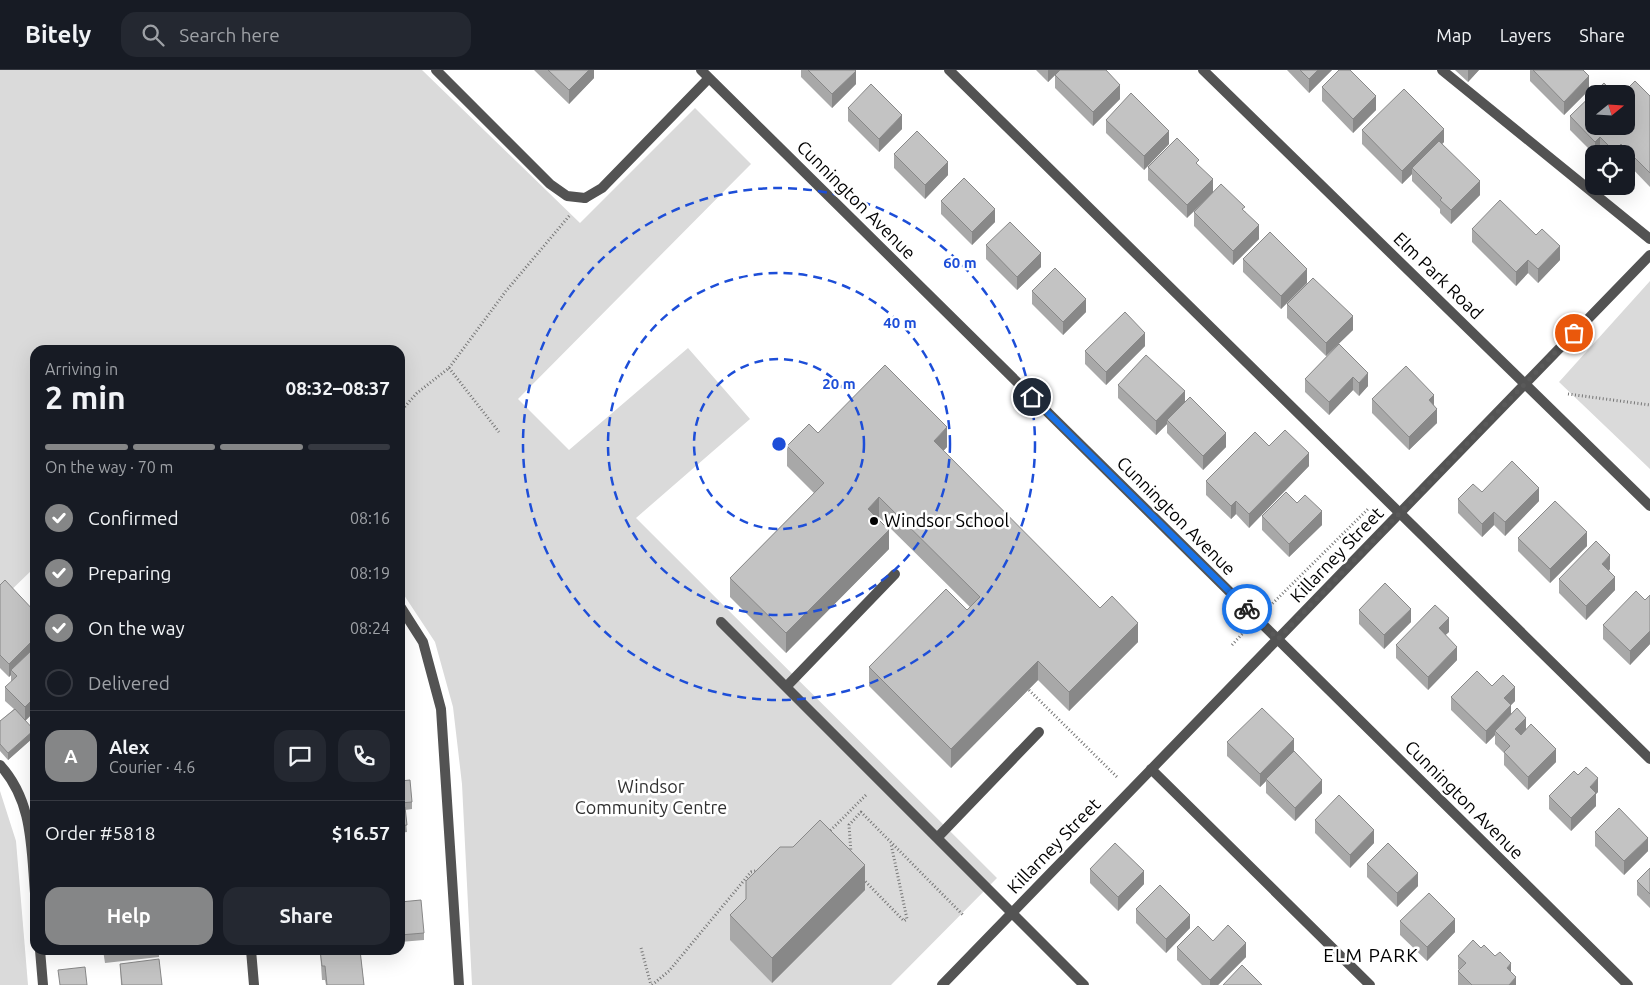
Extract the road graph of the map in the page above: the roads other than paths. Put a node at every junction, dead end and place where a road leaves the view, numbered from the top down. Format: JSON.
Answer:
{"nodes":[{"id":1,"x":436,"y":70,"type":"edge"},
{"id":2,"x":701,"y":70,"type":"edge"},
{"id":3,"x":949,"y":70,"type":"edge"},
{"id":4,"x":1203,"y":70,"type":"edge"},
{"id":5,"x":1442,"y":70,"type":"edge"},
{"id":6,"x":709,"y":78,"type":"junction"},
{"id":7,"x":1650,"y":239,"type":"edge"},
{"id":8,"x":1650,"y":255,"type":"edge"},
{"id":9,"x":1526,"y":383,"type":"junction"},
{"id":10,"x":1650,"y":506,"type":"edge"},
{"id":11,"x":1400,"y":514,"type":"junction"},
{"id":12,"x":895,"y":574,"type":"dead end"},
{"id":13,"x":405,"y":614,"type":"edge"},
{"id":14,"x":721,"y":622,"type":"dead end"},
{"id":15,"x":1278,"y":639,"type":"junction"},
{"id":16,"x":786,"y":687,"type":"junction"},
{"id":17,"x":1039,"y":732,"type":"dead end"},
{"id":18,"x":1650,"y":759,"type":"edge"},
{"id":19,"x":0,"y":765,"type":"edge"},
{"id":20,"x":1151,"y":770,"type":"junction"},
{"id":21,"x":30,"y":836,"type":"edge"},
{"id":22,"x":937,"y":838,"type":"junction"},
{"id":23,"x":1012,"y":913,"type":"junction"},
{"id":24,"x":40,"y":955,"type":"edge"},
{"id":25,"x":251,"y":955,"type":"edge"},
{"id":26,"x":43,"y":985,"type":"edge"},
{"id":27,"x":254,"y":985,"type":"edge"},
{"id":28,"x":459,"y":985,"type":"edge"},
{"id":29,"x":942,"y":985,"type":"edge"},
{"id":30,"x":1084,"y":985,"type":"edge"},
{"id":31,"x":1370,"y":985,"type":"edge"},
{"id":32,"x":1628,"y":985,"type":"edge"}],
"edges":[{"from":1,"to":6,"type":"street"},
{"from":2,"to":6,"type":"street","name":"Cunnington Avenue"},
{"from":3,"to":11,"type":"street"},
{"from":4,"to":9,"type":"street","name":"Elm Park Road"},
{"from":5,"to":7,"type":"street"},
{"from":6,"to":15,"type":"street","name":"Cunnington Avenue"},
{"from":8,"to":9,"type":"street","name":"Killarney Street"},
{"from":9,"to":10,"type":"street","name":"Elm Park Road"},
{"from":9,"to":11,"type":"street","name":"Killarney Street"},
{"from":11,"to":15,"type":"street","name":"Killarney Street"},
{"from":11,"to":18,"type":"street"},
{"from":12,"to":16,"type":"street"},
{"from":13,"to":28,"type":"street"},
{"from":14,"to":16,"type":"street"},
{"from":15,"to":20,"type":"street","name":"Killarney Street"},
{"from":15,"to":32,"type":"street","name":"Cunnington Avenue"},
{"from":16,"to":22,"type":"street"},
{"from":17,"to":22,"type":"street"},
{"from":19,"to":21,"type":"street"},
{"from":20,"to":23,"type":"street","name":"Killarney Street"},
{"from":20,"to":31,"type":"street"},
{"from":22,"to":23,"type":"street"},
{"from":23,"to":29,"type":"street","name":"Killarney Street"},
{"from":23,"to":30,"type":"street"},
{"from":24,"to":26,"type":"street"},
{"from":25,"to":27,"type":"street"}]}
